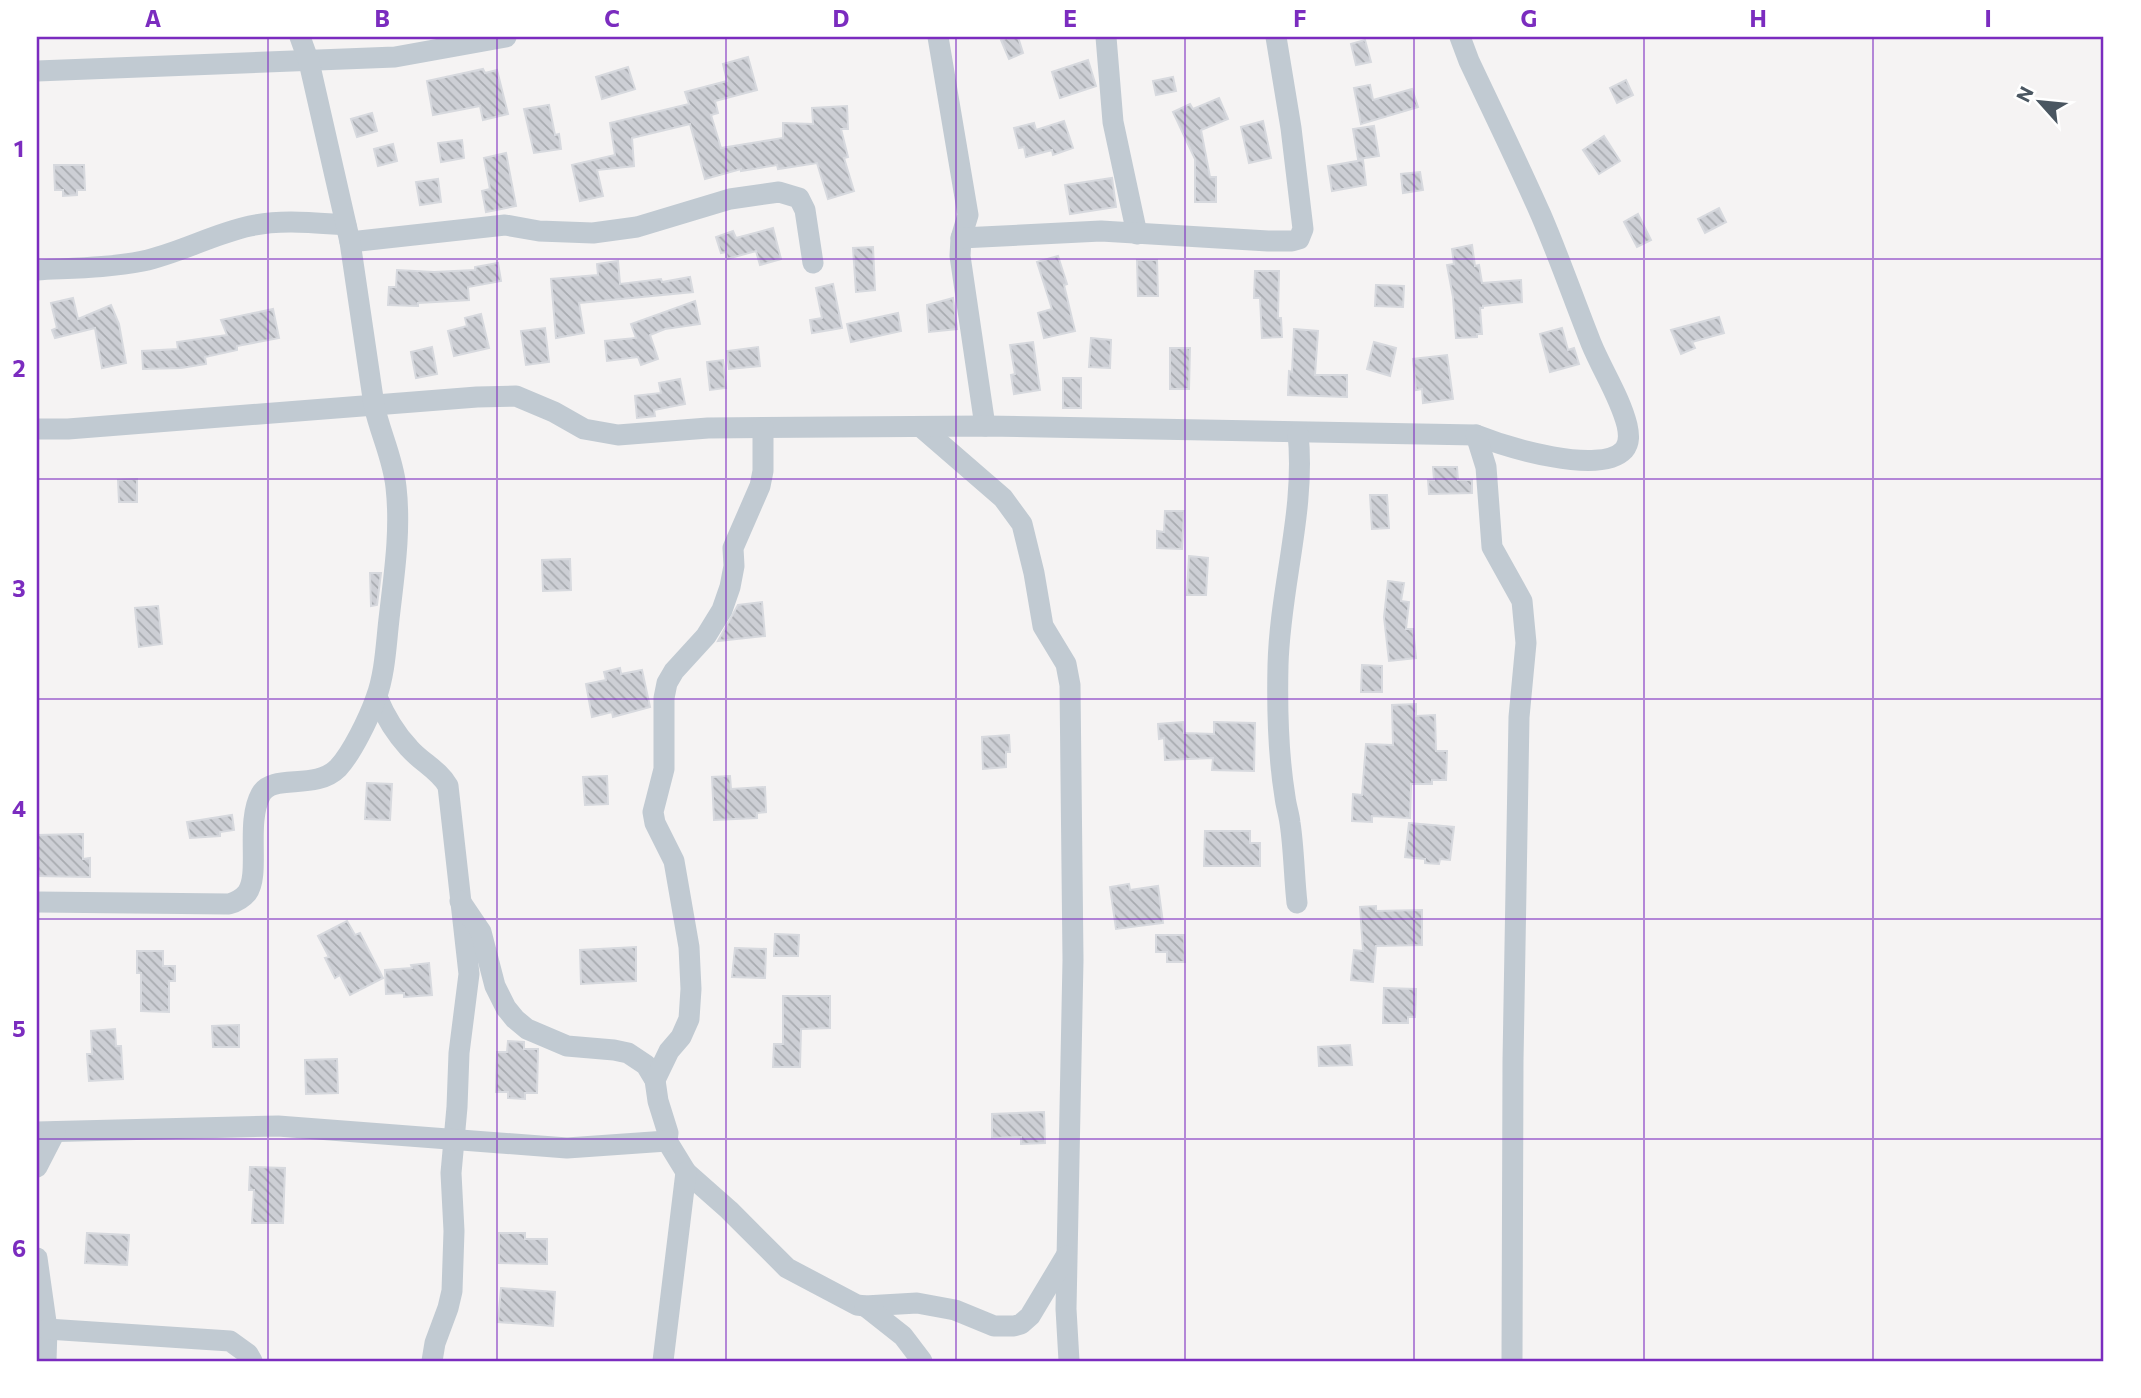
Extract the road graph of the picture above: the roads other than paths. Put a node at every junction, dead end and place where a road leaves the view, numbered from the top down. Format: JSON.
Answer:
{"nodes":[{"id":1,"x":300,"y":37,"type":"edge"},
{"id":2,"x":506,"y":37,"type":"edge"},
{"id":3,"x":938,"y":37,"type":"edge"},
{"id":4,"x":1106,"y":37,"type":"edge"},
{"id":5,"x":1276,"y":37,"type":"edge"},
{"id":6,"x":1460,"y":37,"type":"edge"},
{"id":7,"x":309,"y":62,"type":"junction"},
{"id":8,"x":37,"y":71,"type":"edge"},
{"id":9,"x":348,"y":234,"type":"junction"},
{"id":10,"x":1137,"y":234,"type":"junction"},
{"id":11,"x":961,"y":238,"type":"junction"},
{"id":12,"x":813,"y":263,"type":"dead end"},
{"id":13,"x":37,"y":270,"type":"edge"},
{"id":14,"x":374,"y":405,"type":"junction"},
{"id":15,"x":985,"y":426,"type":"junction"},
{"id":16,"x":920,"y":427,"type":"junction"},
{"id":17,"x":762,"y":428,"type":"junction"},
{"id":18,"x":37,"y":429,"type":"edge"},
{"id":19,"x":1298,"y":433,"type":"junction"},
{"id":20,"x":1476,"y":435,"type":"junction"},
{"id":21,"x":377,"y":697,"type":"junction"},
{"id":22,"x":460,"y":901,"type":"junction"},
{"id":23,"x":37,"y":902,"type":"edge"},
{"id":24,"x":1297,"y":903,"type":"dead end"},
{"id":25,"x":655,"y":1080,"type":"junction"},
{"id":26,"x":46,"y":1132,"type":"edge"},
{"id":27,"x":454,"y":1139,"type":"junction"},
{"id":28,"x":667,"y":1141,"type":"junction"},
{"id":29,"x":37,"y":1167,"type":"edge"},
{"id":30,"x":686,"y":1172,"type":"junction"},
{"id":31,"x":1068,"y":1254,"type":"junction"},
{"id":32,"x":37,"y":1258,"type":"edge"},
{"id":33,"x":865,"y":1306,"type":"junction"},
{"id":34,"x":47,"y":1329,"type":"junction"},
{"id":35,"x":46,"y":1361,"type":"edge"},
{"id":36,"x":252,"y":1361,"type":"edge"},
{"id":37,"x":432,"y":1361,"type":"edge"},
{"id":38,"x":663,"y":1361,"type":"edge"},
{"id":39,"x":922,"y":1361,"type":"edge"},
{"id":40,"x":1069,"y":1361,"type":"edge"},
{"id":41,"x":1511,"y":1361,"type":"edge"}],
"edges":[{"from":1,"to":7,"type":"street"},
{"from":2,"to":7,"type":"street"},
{"from":3,"to":11,"type":"street"},
{"from":4,"to":10,"type":"street"},
{"from":5,"to":10,"type":"street"},
{"from":6,"to":20,"type":"street"},
{"from":7,"to":8,"type":"street"},
{"from":7,"to":9,"type":"street"},
{"from":9,"to":12,"type":"street"},
{"from":9,"to":13,"type":"street"},
{"from":9,"to":14,"type":"street"},
{"from":10,"to":11,"type":"street"},
{"from":11,"to":15,"type":"street"},
{"from":14,"to":17,"type":"street"},
{"from":14,"to":18,"type":"street"},
{"from":14,"to":21,"type":"street"},
{"from":15,"to":16,"type":"street"},
{"from":15,"to":19,"type":"street"},
{"from":16,"to":17,"type":"street"},
{"from":16,"to":31,"type":"street"},
{"from":17,"to":25,"type":"street"},
{"from":19,"to":20,"type":"street"},
{"from":19,"to":24,"type":"street"},
{"from":20,"to":41,"type":"street"},
{"from":21,"to":22,"type":"street"},
{"from":21,"to":23,"type":"street"},
{"from":22,"to":25,"type":"street"},
{"from":22,"to":27,"type":"street"},
{"from":25,"to":28,"type":"street"},
{"from":26,"to":27,"type":"street"},
{"from":26,"to":29,"type":"street"},
{"from":27,"to":28,"type":"street"},
{"from":27,"to":37,"type":"street"},
{"from":28,"to":30,"type":"street"},
{"from":30,"to":33,"type":"street"},
{"from":30,"to":38,"type":"street"},
{"from":31,"to":33,"type":"street"},
{"from":31,"to":40,"type":"street"},
{"from":32,"to":34,"type":"street"},
{"from":33,"to":39,"type":"street"},
{"from":34,"to":35,"type":"street"},
{"from":34,"to":36,"type":"street"}]}
